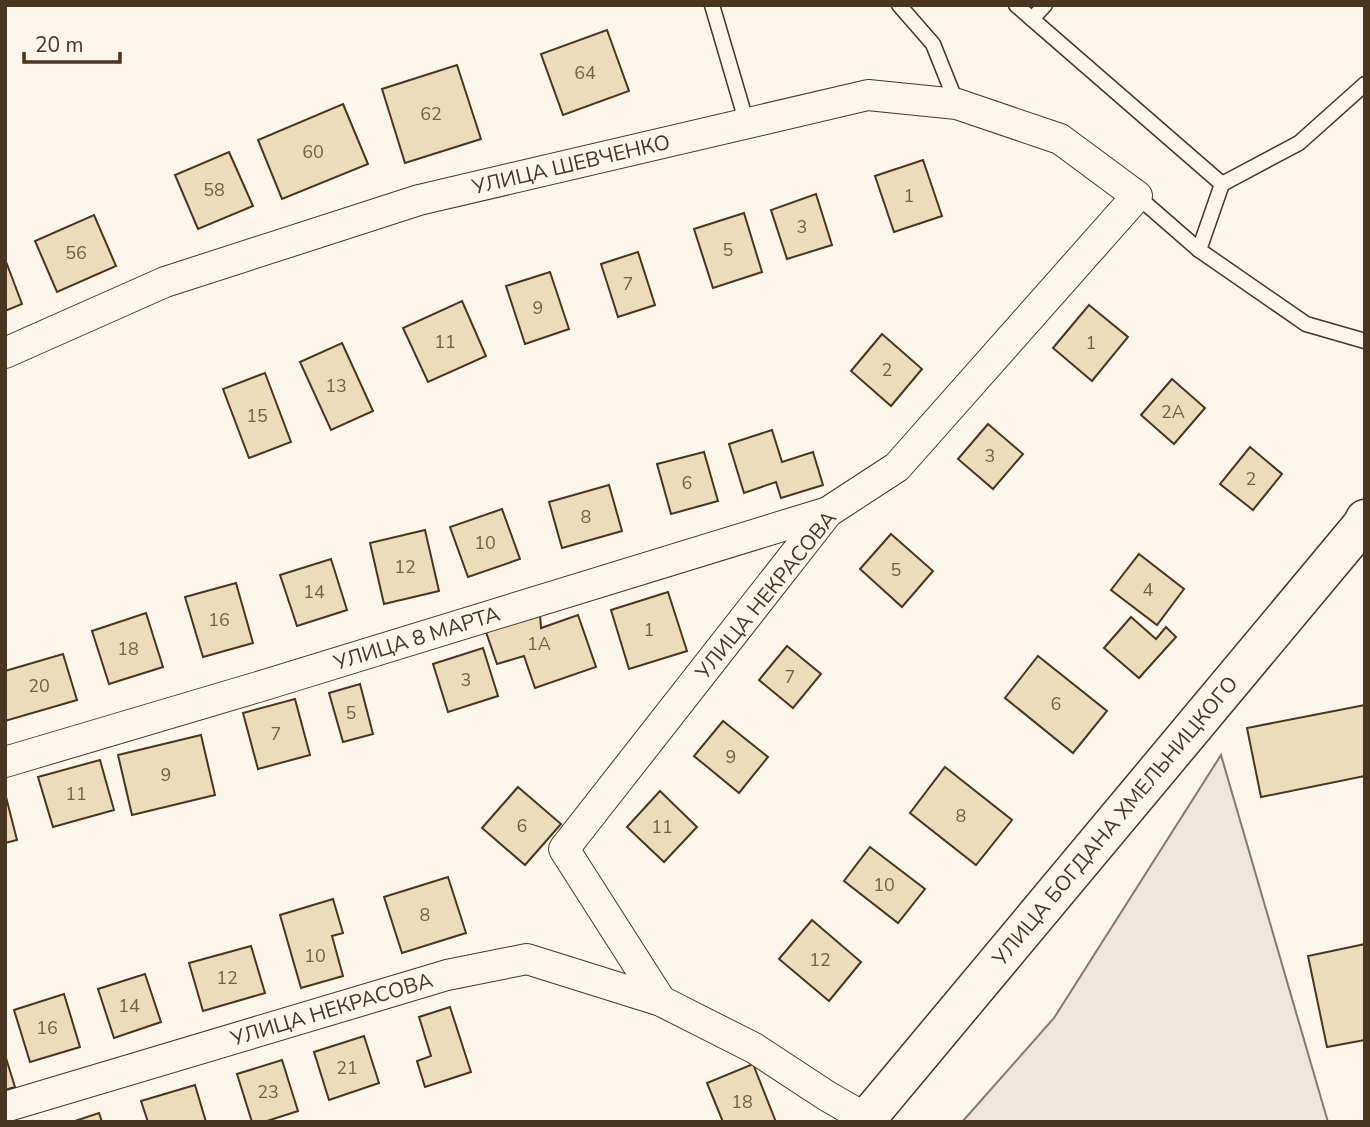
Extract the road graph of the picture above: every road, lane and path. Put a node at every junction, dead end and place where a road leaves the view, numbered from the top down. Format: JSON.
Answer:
{"nodes":[{"id":1,"x":712,"y":5,"type":"edge"},
{"id":2,"x":899,"y":5,"type":"edge"},
{"id":3,"x":1017,"y":5,"type":"edge"},
{"id":4,"x":1045,"y":5,"type":"edge"},
{"id":5,"x":1032,"y":19,"type":"junction"},
{"id":6,"x":1365,"y":84,"type":"edge"},
{"id":7,"x":957,"y":104,"type":"junction"},
{"id":8,"x":747,"y":124,"type":"junction"},
{"id":9,"x":1222,"y":184,"type":"junction"},
{"id":10,"x":1137,"y":196,"type":"junction"},
{"id":11,"x":1199,"y":250,"type":"junction"},
{"id":12,"x":1365,"y":341,"type":"edge"},
{"id":13,"x":5,"y":353,"type":"edge"},
{"id":14,"x":828,"y":512,"type":"junction"},
{"id":15,"x":1365,"y":519,"type":"edge"},
{"id":16,"x":5,"y":762,"type":"edge"},
{"id":17,"x":661,"y":1001,"type":"junction"},
{"id":18,"x":5,"y":1107,"type":"edge"},
{"id":19,"x":865,"y":1120,"type":"edge"}],
"edges":[{"from":1,"to":8,"type":"lane"},
{"from":2,"to":7,"type":"lane"},
{"from":3,"to":5,"type":"lane"},
{"from":4,"to":5,"type":"lane"},
{"from":5,"to":9,"type":"lane"},
{"from":6,"to":9,"type":"lane"},
{"from":7,"to":8,"type":"street","name":"УЛИЦА ШЕВЧЕНКО"},
{"from":7,"to":10,"type":"street","name":"УЛИЦА ШЕВЧЕНКО"},
{"from":8,"to":13,"type":"street","name":"УЛИЦА ШЕВЧЕНКО"},
{"from":9,"to":11,"type":"lane"},
{"from":10,"to":11,"type":"lane"},
{"from":10,"to":14,"type":"street","name":"УЛИЦА НЕКРАСОВА"},
{"from":11,"to":12,"type":"lane"},
{"from":14,"to":16,"type":"street","name":"УЛИЦА 8 МАРТА"},
{"from":14,"to":17,"type":"street","name":"УЛИЦА НЕКРАСОВА"},
{"from":15,"to":19,"type":"street","name":"УЛИЦА БОГДАНА ХМЕЛЬНИЦКОГО"},
{"from":17,"to":18,"type":"street","name":"УЛИЦА НЕКРАСОВА"},
{"from":17,"to":19,"type":"street","name":"УЛИЦА НЕКРАСОВА"}]}
